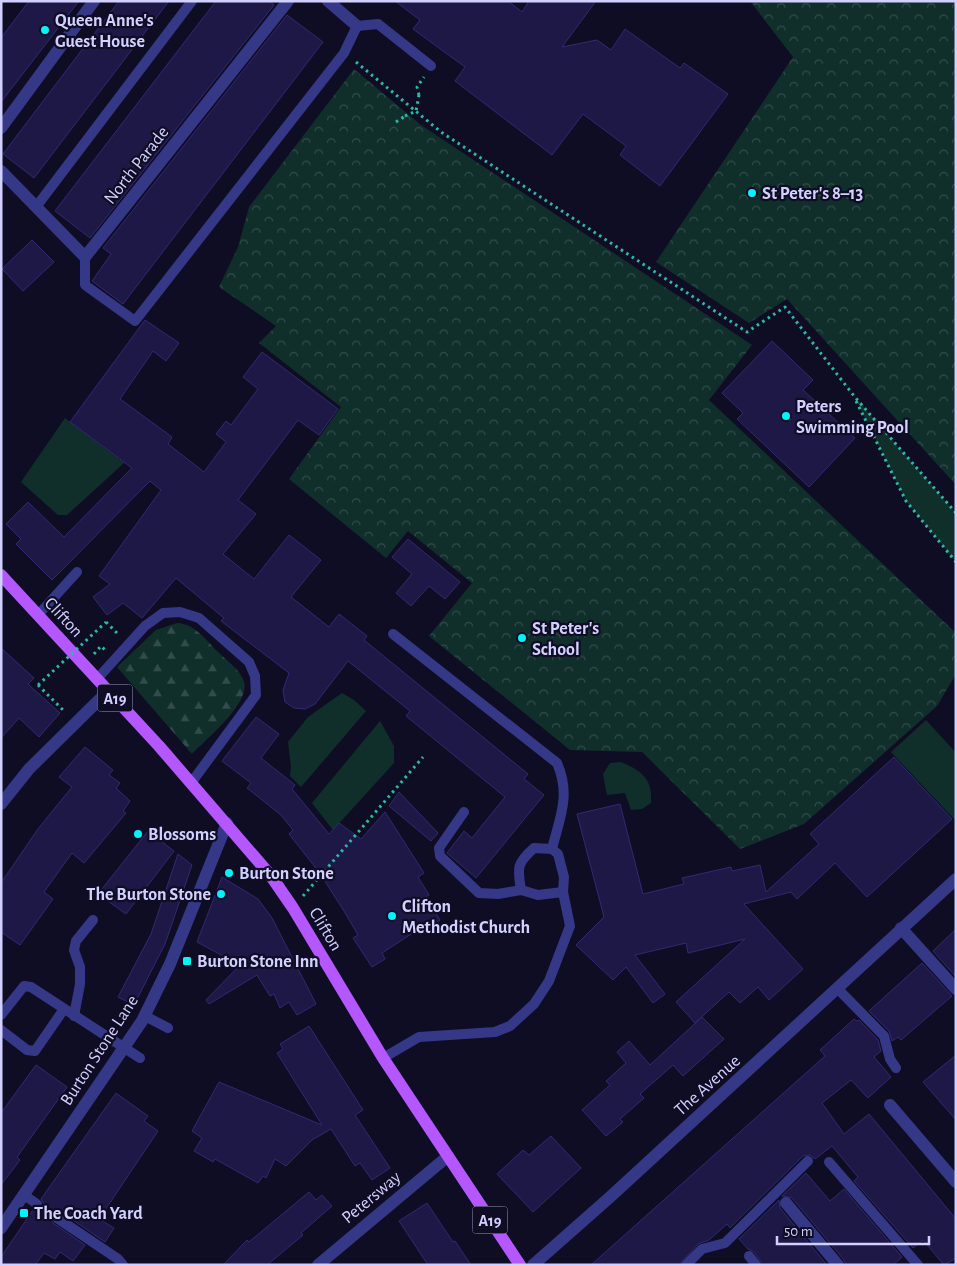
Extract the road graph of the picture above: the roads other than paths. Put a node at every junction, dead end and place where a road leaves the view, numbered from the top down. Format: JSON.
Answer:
{"nodes":[{"id":1,"x":94,"y":1,"type":"edge"},
{"id":2,"x":192,"y":1,"type":"edge"},
{"id":3,"x":288,"y":1,"type":"edge"},
{"id":4,"x":328,"y":1,"type":"edge"},
{"id":5,"x":358,"y":26,"type":"junction"},
{"id":6,"x":431,"y":66,"type":"dead end"},
{"id":7,"x":1,"y":128,"type":"edge"},
{"id":8,"x":1,"y":171,"type":"edge"},
{"id":9,"x":36,"y":207,"type":"junction"},
{"id":10,"x":85,"y":257,"type":"junction"},
{"id":11,"x":77,"y":572,"type":"dead end"},
{"id":12,"x":1,"y":574,"type":"edge"},
{"id":13,"x":38,"y":615,"type":"junction"},
{"id":14,"x":392,"y":634,"type":"dead end"},
{"id":15,"x":97,"y":679,"type":"junction"},
{"id":16,"x":108,"y":690,"type":"junction"},
{"id":17,"x":191,"y":783,"type":"junction"},
{"id":18,"x":1,"y":804,"type":"edge"},
{"id":19,"x":464,"y":812,"type":"dead end"},
{"id":20,"x":227,"y":823,"type":"junction"},
{"id":21,"x":552,"y":849,"type":"junction"},
{"id":22,"x":956,"y":879,"type":"edge"},
{"id":23,"x":520,"y":890,"type":"junction"},
{"id":24,"x":563,"y":892,"type":"junction"},
{"id":25,"x":93,"y":920,"type":"dead end"},
{"id":26,"x":901,"y":928,"type":"junction"},
{"id":27,"x":837,"y":988,"type":"junction"},
{"id":28,"x":956,"y":989,"type":"edge"},
{"id":29,"x":64,"y":1009,"type":"junction"},
{"id":30,"x":1,"y":1016,"type":"edge"},
{"id":31,"x":74,"y":1016,"type":"junction"},
{"id":32,"x":145,"y":1016,"type":"junction"},
{"id":33,"x":168,"y":1028,"type":"dead end"},
{"id":34,"x":1,"y":1030,"type":"edge"},
{"id":35,"x":124,"y":1048,"type":"junction"},
{"id":36,"x":140,"y":1058,"type":"dead end"},
{"id":37,"x":383,"y":1058,"type":"junction"},
{"id":38,"x":896,"y":1068,"type":"dead end"},
{"id":39,"x":890,"y":1105,"type":"dead end"},
{"id":40,"x":447,"y":1157,"type":"junction"},
{"id":41,"x":808,"y":1161,"type":"dead end"},
{"id":42,"x":829,"y":1162,"type":"dead end"},
{"id":43,"x":956,"y":1182,"type":"edge"},
{"id":44,"x":24,"y":1196,"type":"junction"},
{"id":45,"x":786,"y":1203,"type":"dead end"},
{"id":46,"x":37,"y":1204,"type":"dead end"},
{"id":47,"x":57,"y":1218,"type":"dead end"},
{"id":48,"x":1,"y":1228,"type":"edge"},
{"id":49,"x":748,"y":1256,"type":"dead end"},
{"id":50,"x":123,"y":1265,"type":"edge"},
{"id":51,"x":318,"y":1265,"type":"edge"},
{"id":52,"x":520,"y":1265,"type":"edge"},
{"id":53,"x":533,"y":1265,"type":"edge"},
{"id":54,"x":686,"y":1265,"type":"edge"},
{"id":55,"x":756,"y":1265,"type":"edge"},
{"id":56,"x":838,"y":1265,"type":"edge"},
{"id":57,"x":918,"y":1265,"type":"edge"}],
"edges":[{"from":1,"to":7,"type":"street"},
{"from":2,"to":9,"type":"lane"},
{"from":3,"to":10,"type":"street","name":"North Parade"},
{"from":4,"to":5,"type":"street"},
{"from":5,"to":6,"type":"lane"},
{"from":5,"to":10,"type":"lane"},
{"from":8,"to":9,"type":"street"},
{"from":9,"to":10,"type":"street"},
{"from":11,"to":13,"type":"lane"},
{"from":12,"to":13,"type":"main road","name":"Clifton","number":"A19"},
{"from":13,"to":15,"type":"main road","name":"Clifton","number":"A19"},
{"from":14,"to":21,"type":"lane"},
{"from":15,"to":16,"type":"main road","name":"Clifton","number":"A19"},
{"from":15,"to":17,"type":"lane"},
{"from":16,"to":17,"type":"main road","name":"Clifton","number":"A19"},
{"from":16,"to":18,"type":"street"},
{"from":17,"to":20,"type":"main road","name":"Clifton","number":"A19"},
{"from":19,"to":23,"type":"lane"},
{"from":20,"to":32,"type":"street","name":"Burton Stone Lane"},
{"from":20,"to":37,"type":"main road","name":"Clifton","number":"A19"},
{"from":21,"to":23,"type":"lane"},
{"from":21,"to":24,"type":"lane"},
{"from":22,"to":26,"type":"street","name":"The Avenue"},
{"from":23,"to":24,"type":"lane"},
{"from":24,"to":37,"type":"lane"},
{"from":25,"to":31,"type":"lane"},
{"from":26,"to":27,"type":"street","name":"The Avenue"},
{"from":26,"to":28,"type":"street"},
{"from":27,"to":38,"type":"lane"},
{"from":27,"to":53,"type":"street","name":"The Avenue"},
{"from":29,"to":30,"type":"lane"},
{"from":29,"to":31,"type":"lane"},
{"from":29,"to":34,"type":"lane"},
{"from":31,"to":35,"type":"lane"},
{"from":32,"to":33,"type":"lane"},
{"from":32,"to":35,"type":"street","name":"Burton Stone Lane"},
{"from":35,"to":36,"type":"lane"},
{"from":35,"to":44,"type":"street","name":"Burton Stone Lane"},
{"from":37,"to":40,"type":"main road","name":"Clifton","number":"A19"},
{"from":39,"to":43,"type":"street"},
{"from":40,"to":51,"type":"street","name":"Petersway"},
{"from":40,"to":52,"type":"main road","name":"Clifton","number":"A19"},
{"from":41,"to":54,"type":"lane"},
{"from":42,"to":57,"type":"lane"},
{"from":44,"to":46,"type":"lane"},
{"from":44,"to":48,"type":"street","name":"Burton Stone Lane"},
{"from":45,"to":56,"type":"street"},
{"from":47,"to":50,"type":"lane"},
{"from":49,"to":55,"type":"lane"}]}
